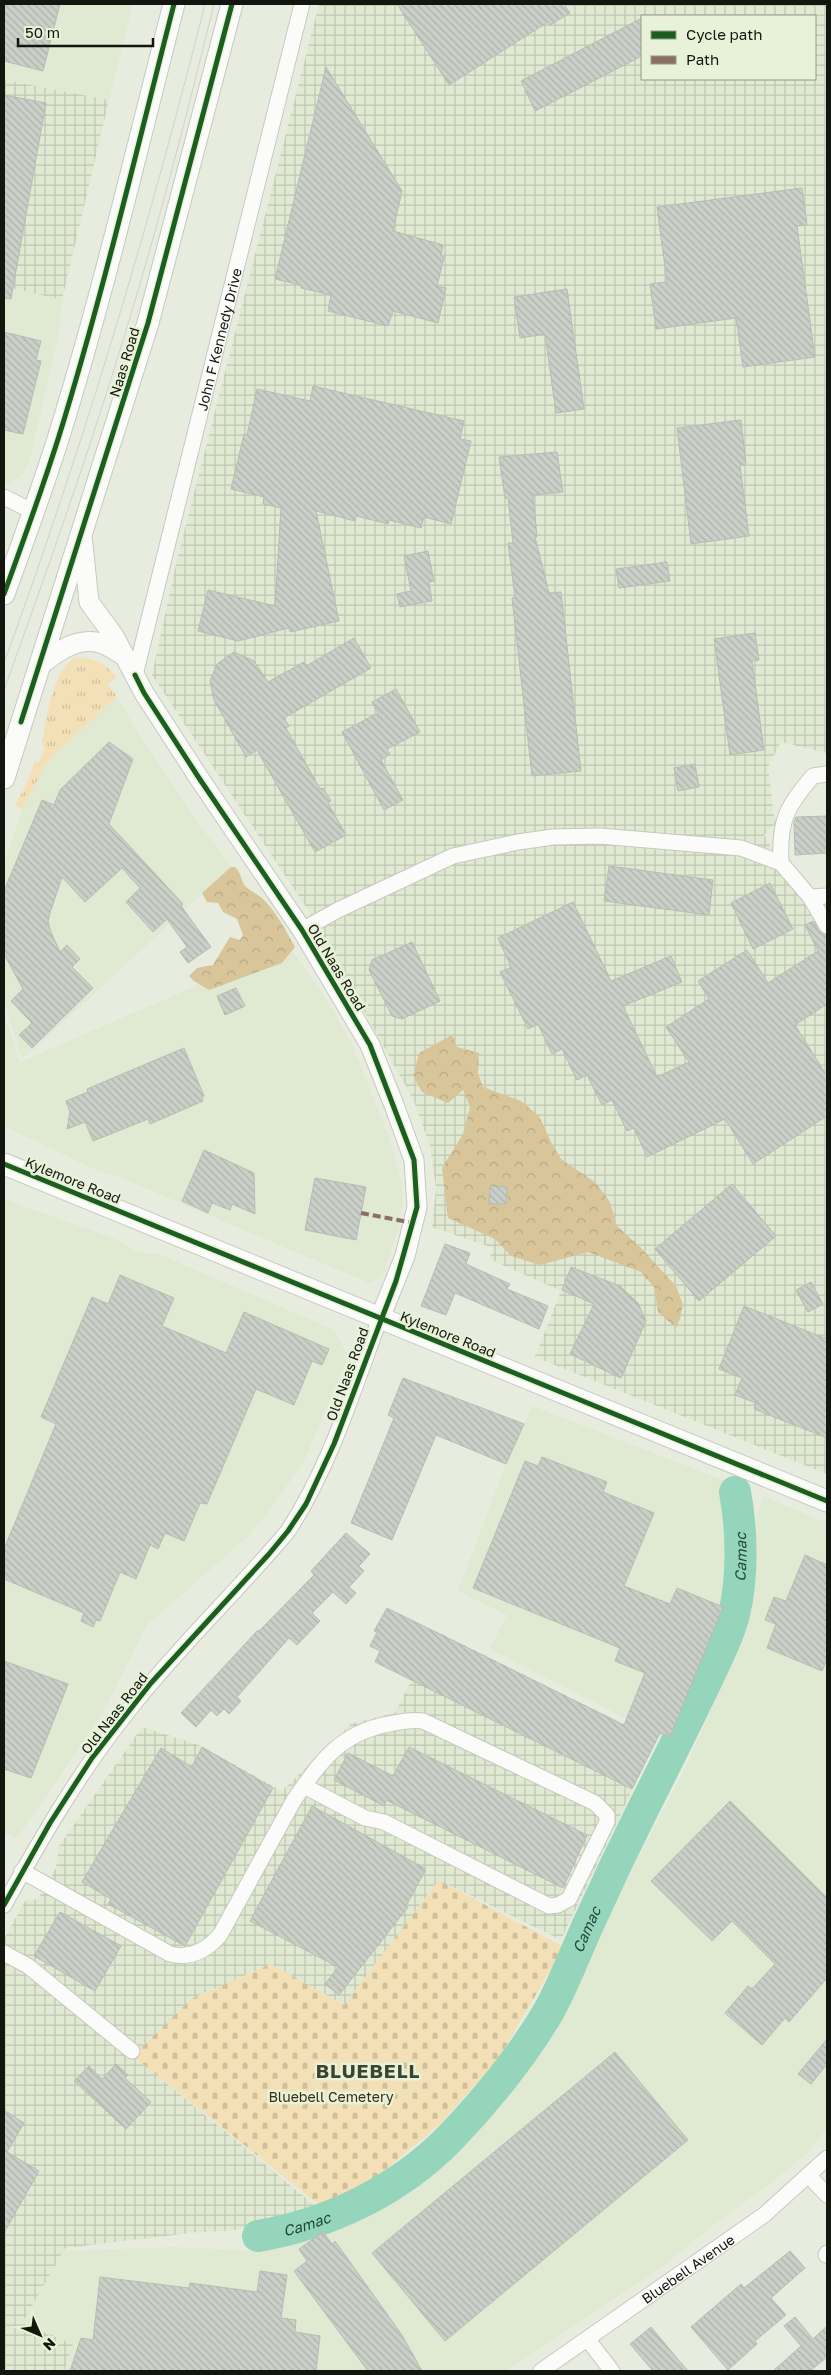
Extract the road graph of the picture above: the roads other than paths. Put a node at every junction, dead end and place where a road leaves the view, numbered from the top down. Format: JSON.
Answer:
{"nodes":[{"id":1,"x":174,"y":4,"type":"edge"},
{"id":2,"x":232,"y":4,"type":"edge"},
{"id":3,"x":302,"y":4,"type":"edge"},
{"id":4,"x":4,"y":497,"type":"edge"},
{"id":5,"x":34,"y":512,"type":"junction"},
{"id":6,"x":82,"y":535,"type":"junction"},
{"id":7,"x":4,"y":594,"type":"edge"},
{"id":8,"x":124,"y":656,"type":"junction"},
{"id":9,"x":39,"y":666,"type":"junction"},
{"id":10,"x":135,"y":675,"type":"junction"},
{"id":11,"x":827,"y":774,"type":"edge"},
{"id":12,"x":4,"y":778,"type":"edge"},
{"id":13,"x":782,"y":863,"type":"junction"},
{"id":14,"x":827,"y":896,"type":"edge"},
{"id":15,"x":810,"y":897,"type":"junction"},
{"id":16,"x":827,"y":926,"type":"edge"},
{"id":17,"x":302,"y":930,"type":"junction"},
{"id":18,"x":4,"y":1164,"type":"edge"},
{"id":19,"x":380,"y":1318,"type":"junction"},
{"id":20,"x":827,"y":1502,"type":"edge"},
{"id":21,"x":304,"y":1786,"type":"junction"},
{"id":22,"x":22,"y":1871,"type":"junction"},
{"id":23,"x":4,"y":1904,"type":"edge"},
{"id":24,"x":4,"y":1953,"type":"edge"},
{"id":25,"x":132,"y":2051,"type":"dead end"},
{"id":26,"x":827,"y":2158,"type":"edge"},
{"id":27,"x":809,"y":2176,"type":"junction"},
{"id":28,"x":827,"y":2195,"type":"edge"},
{"id":29,"x":588,"y":2340,"type":"junction"},
{"id":30,"x":541,"y":2371,"type":"edge"},
{"id":31,"x":612,"y":2371,"type":"edge"}],
"edges":[{"from":1,"to":5,"type":"main road"},
{"from":2,"to":6,"type":"main road","name":"Naas Road"},
{"from":3,"to":10,"type":"street","name":"John F Kennedy Drive"},
{"from":4,"to":5,"type":"street"},
{"from":5,"to":7,"type":"main road"},
{"from":6,"to":8,"type":"street","name":"Old Naas Road"},
{"from":6,"to":9,"type":"main road","name":"Naas Road"},
{"from":8,"to":9,"type":"street"},
{"from":8,"to":10,"type":"street","name":"Old Naas Road"},
{"from":9,"to":12,"type":"main road","name":"Naas Road"},
{"from":10,"to":17,"type":"street","name":"Old Naas Road"},
{"from":11,"to":13,"type":"street"},
{"from":13,"to":15,"type":"street"},
{"from":13,"to":17,"type":"street"},
{"from":14,"to":15,"type":"street"},
{"from":15,"to":16,"type":"street"},
{"from":17,"to":19,"type":"street","name":"Old Naas Road"},
{"from":18,"to":19,"type":"main road","name":"Kylemore Road"},
{"from":19,"to":20,"type":"main road","name":"Kylemore Road"},
{"from":19,"to":22,"type":"street","name":"Old Naas Road"},
{"from":21,"to":21,"type":"street"},
{"from":21,"to":22,"type":"street"},
{"from":22,"to":23,"type":"street","name":"Old Naas Road"},
{"from":24,"to":25,"type":"street"},
{"from":26,"to":27,"type":"street","name":"Bluebell Avenue"},
{"from":27,"to":28,"type":"street"},
{"from":27,"to":29,"type":"street","name":"Bluebell Avenue"},
{"from":29,"to":30,"type":"street","name":"Bluebell Avenue"},
{"from":29,"to":31,"type":"street"}]}
